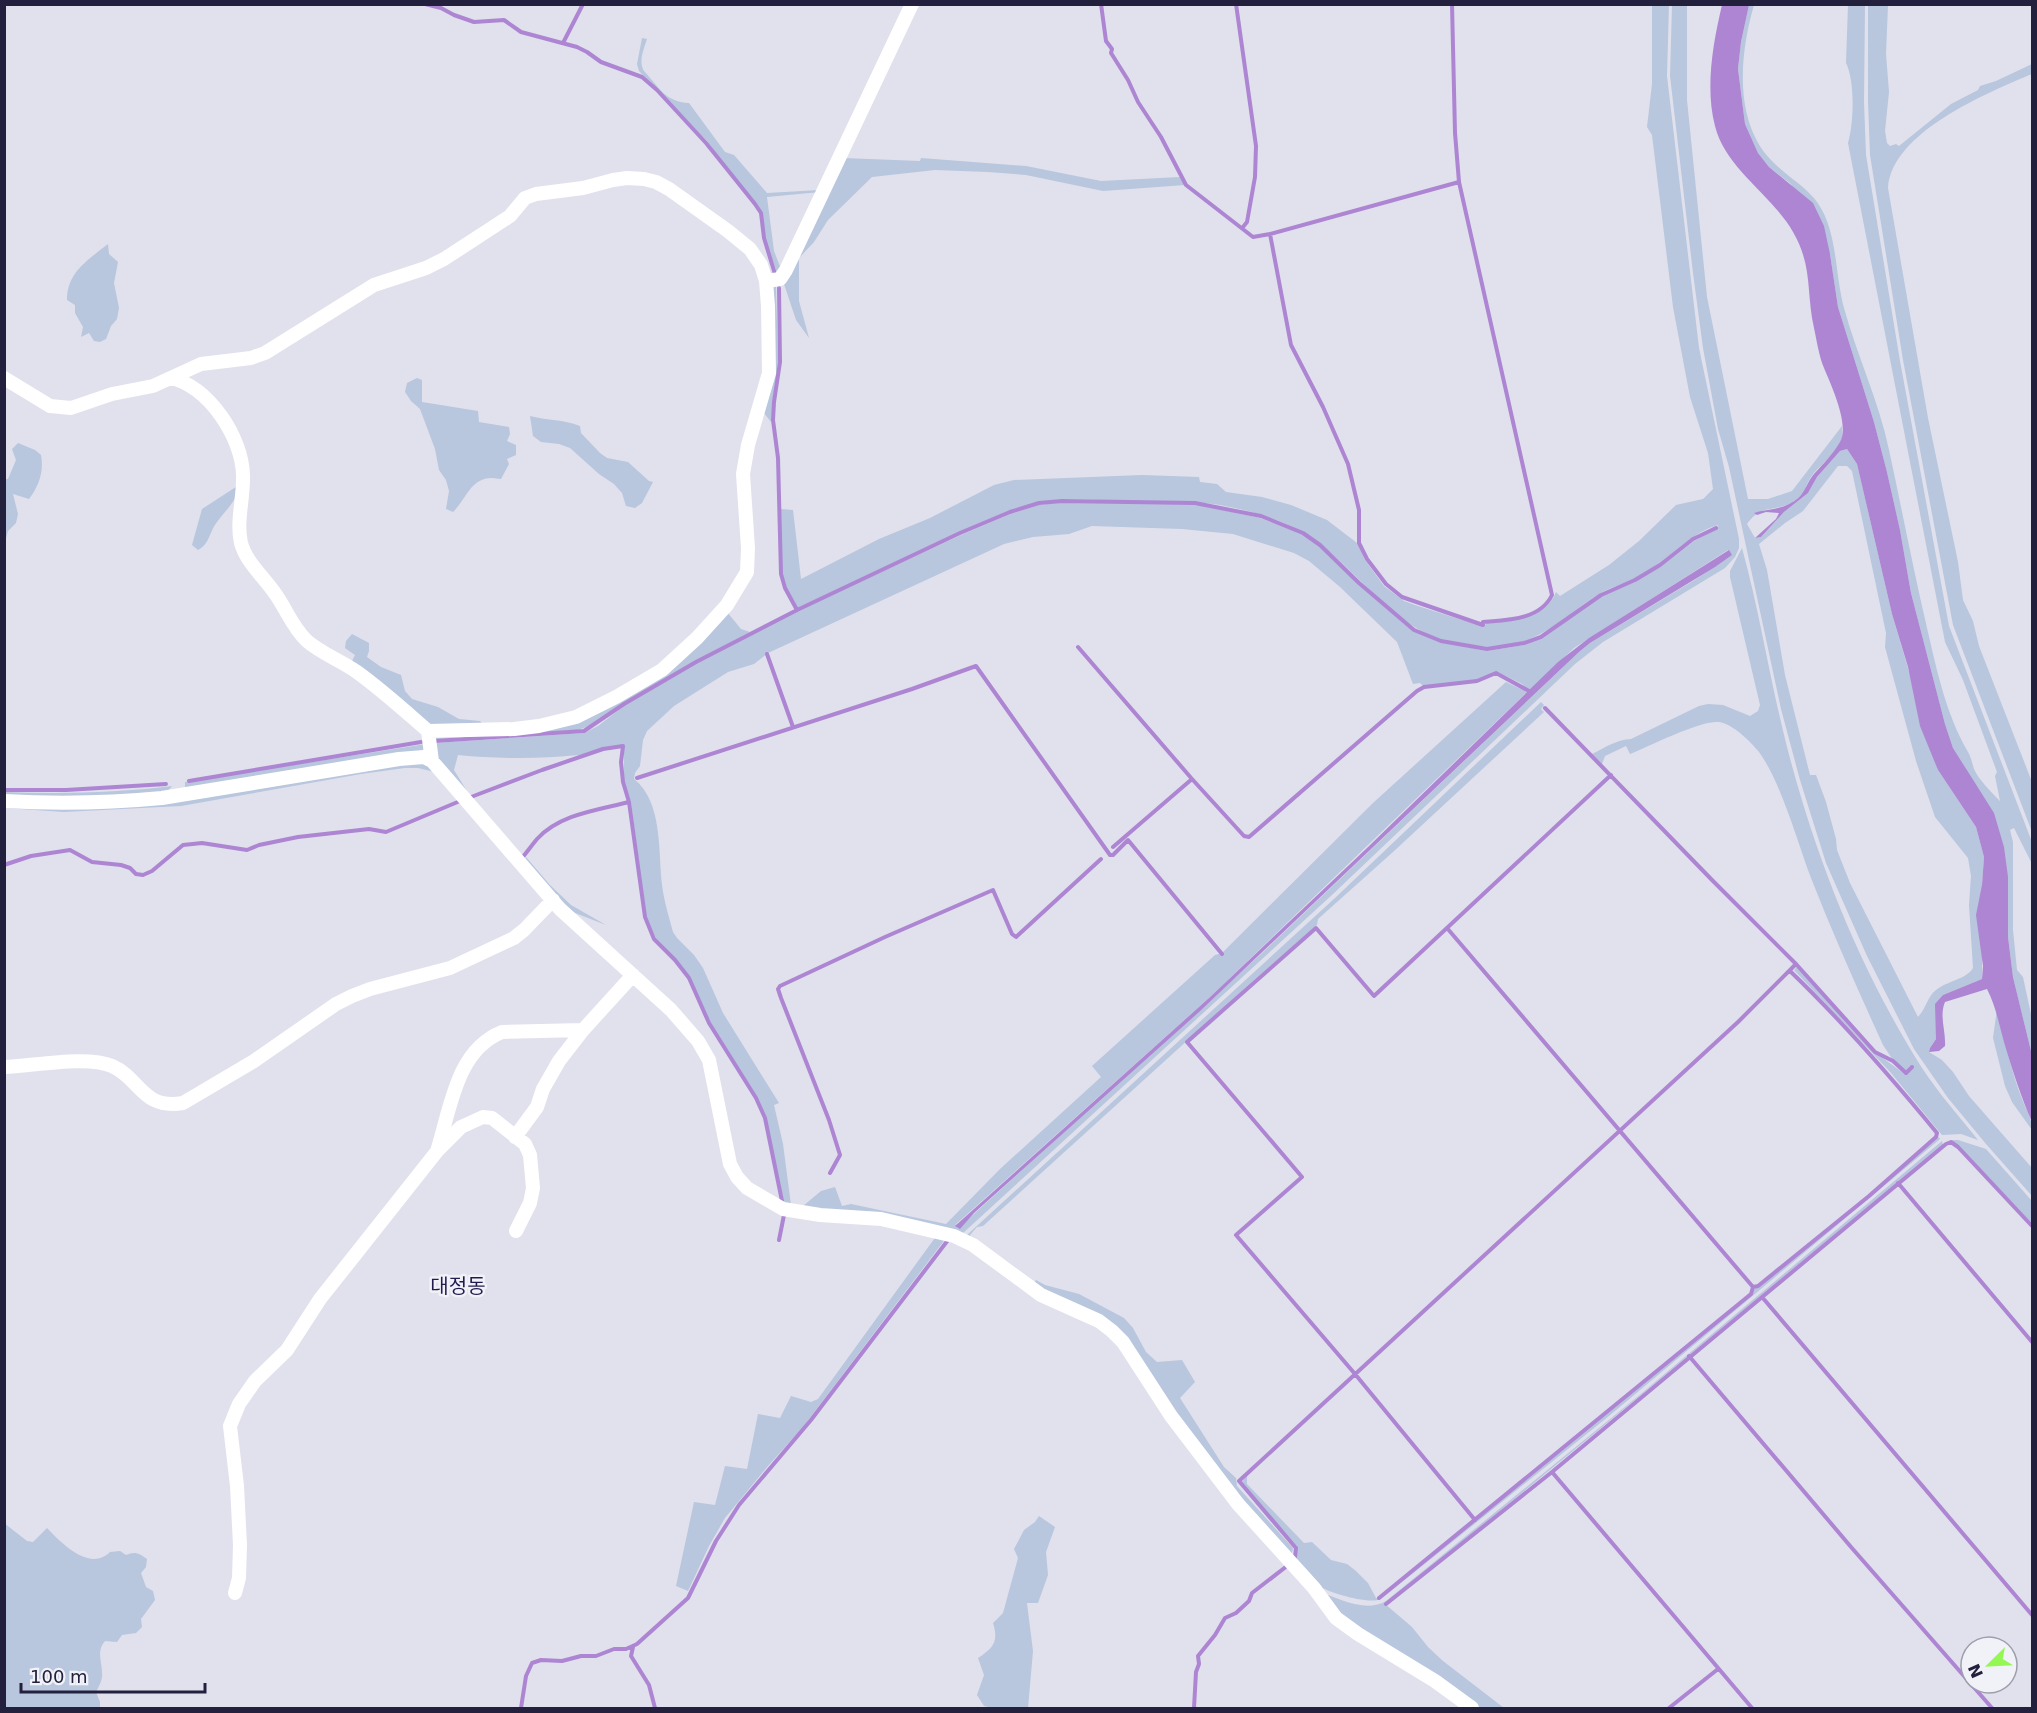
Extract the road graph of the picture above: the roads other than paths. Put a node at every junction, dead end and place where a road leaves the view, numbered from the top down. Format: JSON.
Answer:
{"nodes":[{"id":1,"x":912,"y":4,"type":"edge"},
{"id":2,"x":766,"y":281,"type":"junction"},
{"id":3,"x":4,"y":378,"type":"edge"},
{"id":4,"x":171,"y":378,"type":"junction"},
{"id":5,"x":428,"y":731,"type":"junction"},
{"id":6,"x":432,"y":761,"type":"junction"},
{"id":7,"x":4,"y":801,"type":"edge"},
{"id":8,"x":553,"y":900,"type":"junction"},
{"id":9,"x":633,"y":975,"type":"junction"},
{"id":10,"x":583,"y":1030,"type":"junction"},
{"id":11,"x":4,"y":1067,"type":"edge"},
{"id":12,"x":515,"y":1137,"type":"junction"},
{"id":13,"x":438,"y":1150,"type":"junction"},
{"id":14,"x":516,"y":1231,"type":"dead end"},
{"id":15,"x":235,"y":1593,"type":"dead end"},
{"id":16,"x":1472,"y":1708,"type":"edge"}],
"edges":[{"from":1,"to":2,"type":"street"},
{"from":2,"to":4,"type":"street"},
{"from":2,"to":5,"type":"street"},
{"from":3,"to":4,"type":"street"},
{"from":4,"to":5,"type":"street"},
{"from":5,"to":6,"type":"street"},
{"from":6,"to":7,"type":"street"},
{"from":6,"to":8,"type":"street"},
{"from":8,"to":9,"type":"street"},
{"from":8,"to":11,"type":"street"},
{"from":9,"to":10,"type":"street"},
{"from":9,"to":16,"type":"street"},
{"from":10,"to":12,"type":"street"},
{"from":10,"to":13,"type":"street"},
{"from":12,"to":13,"type":"street"},
{"from":12,"to":14,"type":"street"},
{"from":13,"to":15,"type":"street"}]}
